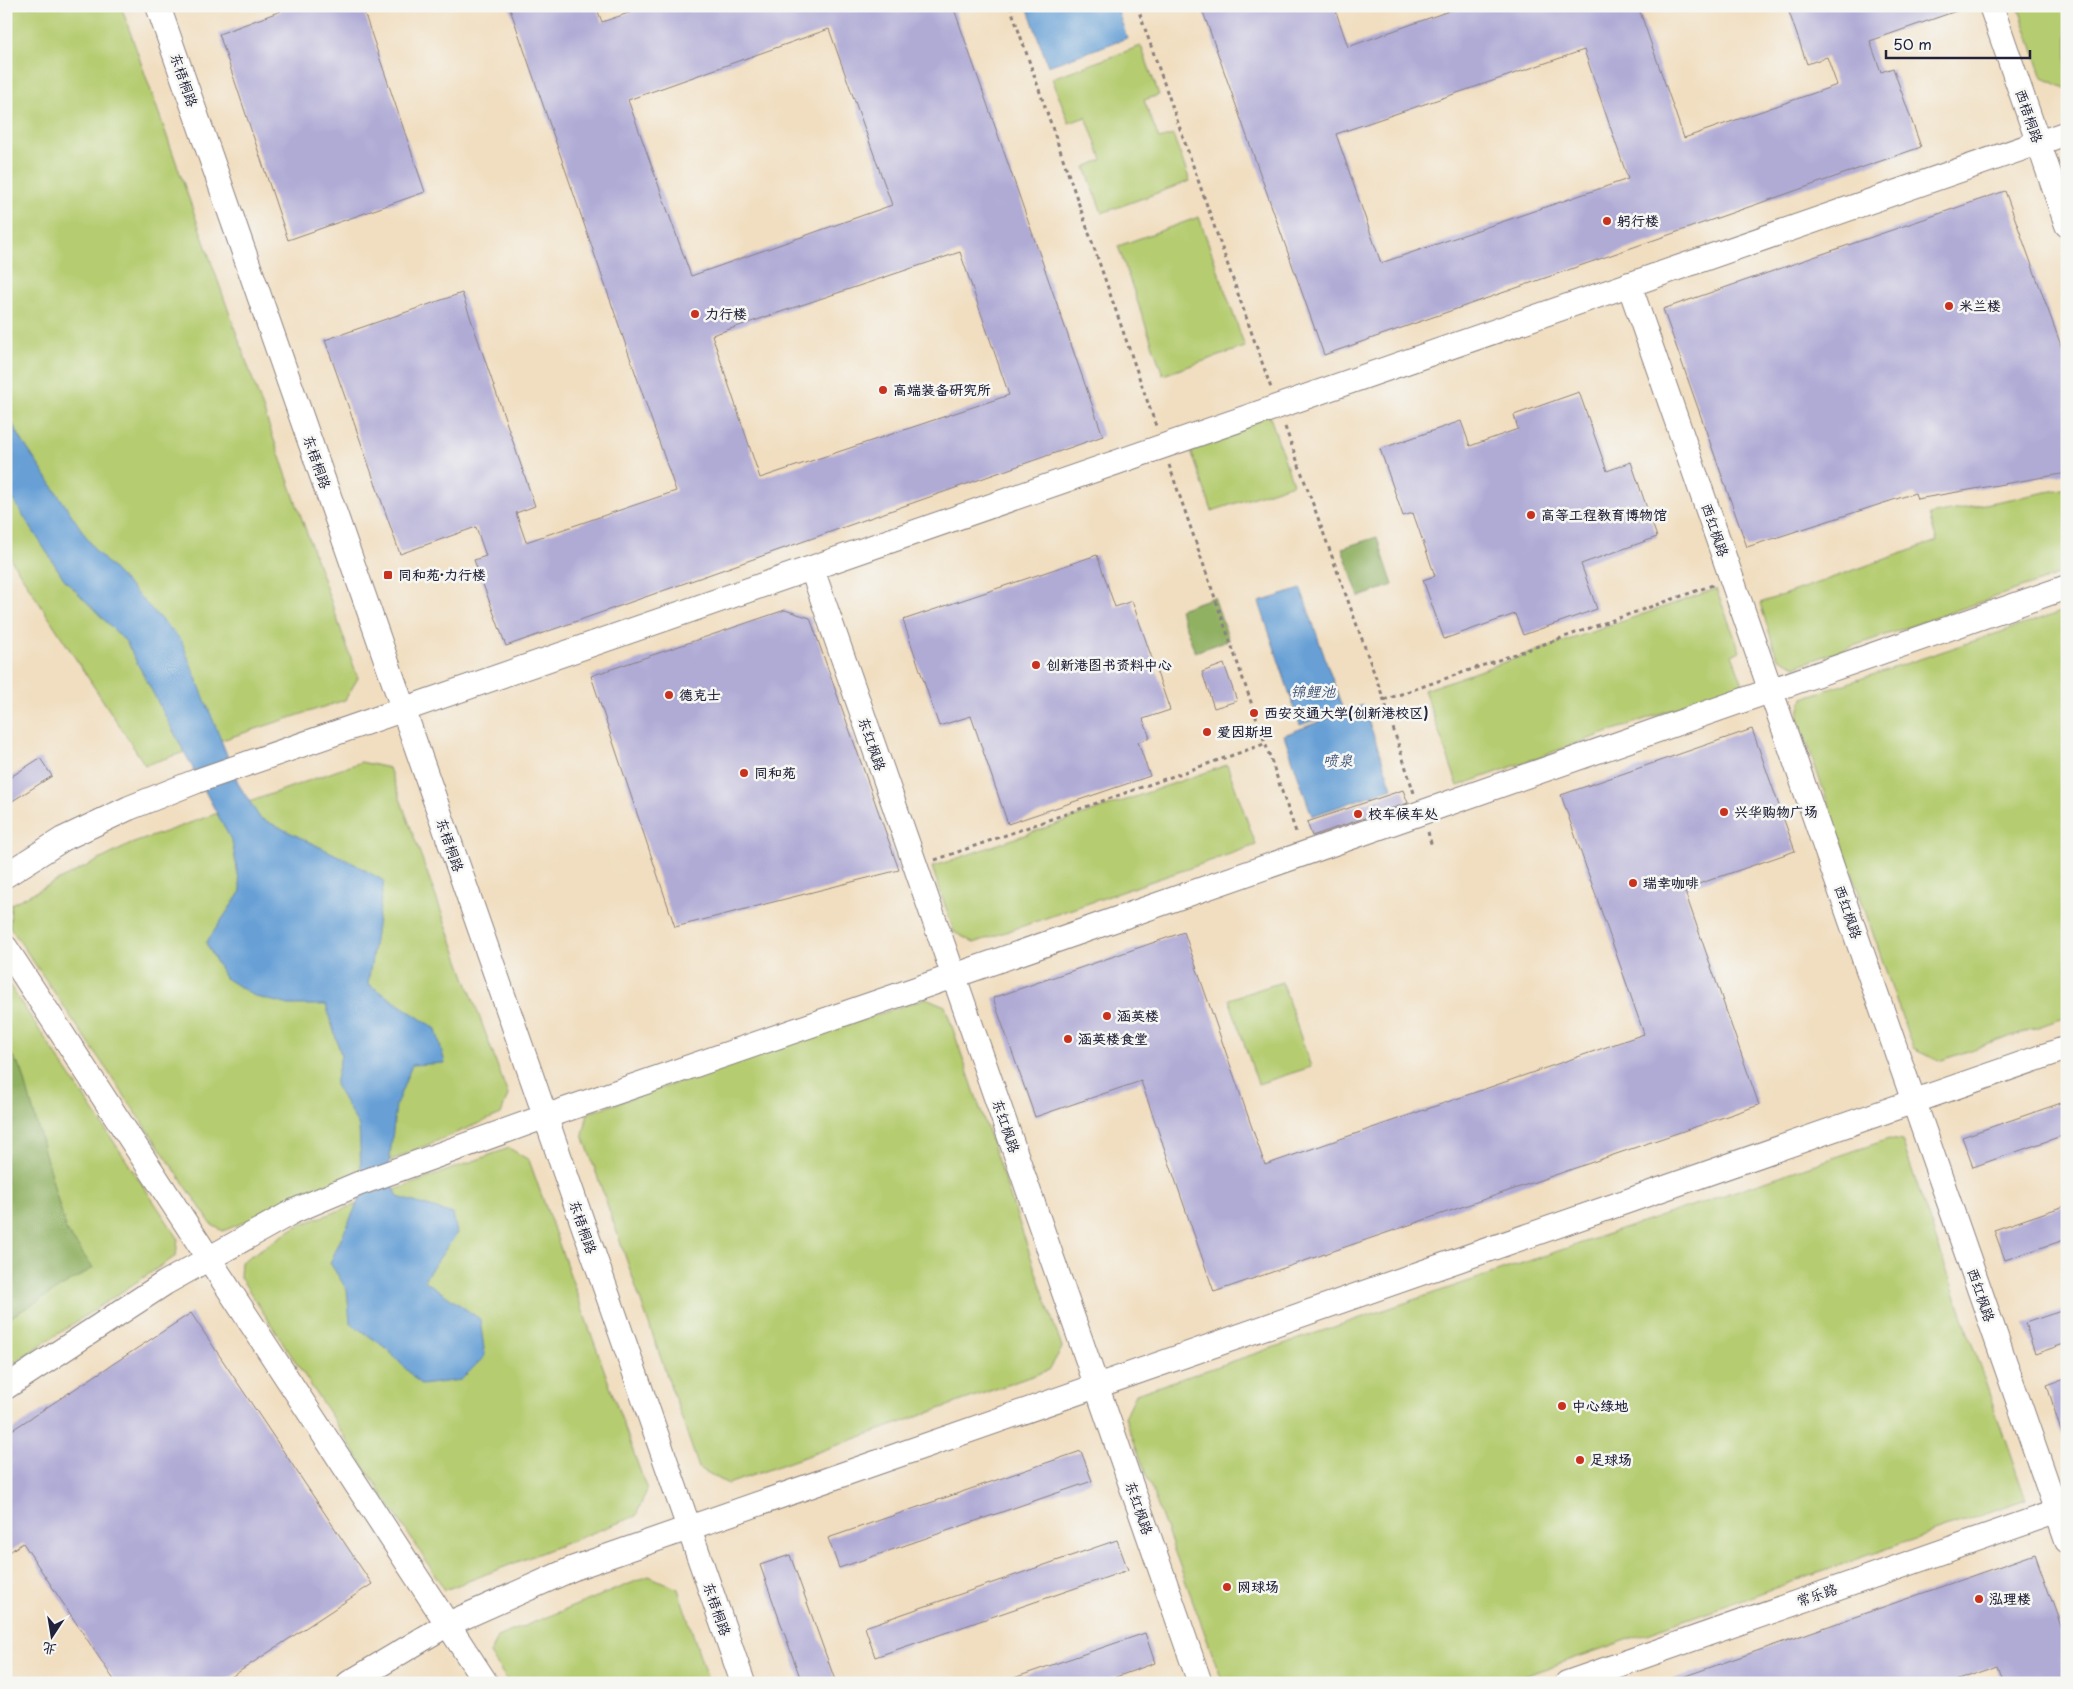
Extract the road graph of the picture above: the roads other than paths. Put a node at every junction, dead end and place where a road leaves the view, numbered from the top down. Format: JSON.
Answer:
{"nodes":[{"id":1,"x":158,"y":6,"type":"edge"},
{"id":2,"x":1991,"y":6,"type":"edge"},
{"id":3,"x":2067,"y":134,"type":"edge"},
{"id":4,"x":2038,"y":144,"type":"junction"},
{"id":5,"x":2067,"y":225,"type":"edge"},
{"id":6,"x":1629,"y":284,"type":"junction"},
{"id":7,"x":812,"y":569,"type":"junction"},
{"id":8,"x":2067,"y":587,"type":"edge"},
{"id":9,"x":1771,"y":691,"type":"junction"},
{"id":10,"x":404,"y":711,"type":"junction"},
{"id":11,"x":6,"y":875,"type":"edge"},
{"id":12,"x":6,"y":948,"type":"edge"},
{"id":13,"x":953,"y":977,"type":"junction"},
{"id":14,"x":2067,"y":1048,"type":"edge"},
{"id":15,"x":1914,"y":1101,"type":"junction"},
{"id":16,"x":544,"y":1117,"type":"junction"},
{"id":17,"x":210,"y":1258,"type":"junction"},
{"id":18,"x":1096,"y":1386,"type":"junction"},
{"id":19,"x":6,"y":1387,"type":"edge"},
{"id":20,"x":2062,"y":1510,"type":"edge"},
{"id":21,"x":689,"y":1527,"type":"junction"},
{"id":22,"x":2067,"y":1540,"type":"edge"},
{"id":23,"x":448,"y":1624,"type":"junction"},
{"id":24,"x":349,"y":1683,"type":"edge"},
{"id":25,"x":486,"y":1683,"type":"edge"},
{"id":26,"x":742,"y":1683,"type":"edge"},
{"id":27,"x":1200,"y":1683,"type":"edge"},
{"id":28,"x":1567,"y":1683,"type":"edge"}],
"edges":[{"from":1,"to":10,"type":"street","name":"东梧桐路"},
{"from":2,"to":4,"type":"street","name":"西梧桐路"},
{"from":3,"to":4,"type":"street"},
{"from":4,"to":5,"type":"street","name":"西梧桐路"},
{"from":4,"to":6,"type":"street"},
{"from":6,"to":7,"type":"street"},
{"from":6,"to":9,"type":"street","name":"西红枫路"},
{"from":7,"to":10,"type":"street"},
{"from":7,"to":13,"type":"street","name":"东红枫路"},
{"from":8,"to":9,"type":"street"},
{"from":9,"to":13,"type":"street"},
{"from":9,"to":15,"type":"street","name":"西红枫路"},
{"from":10,"to":11,"type":"street"},
{"from":10,"to":16,"type":"street","name":"东梧桐路"},
{"from":12,"to":17,"type":"street"},
{"from":13,"to":16,"type":"street"},
{"from":13,"to":18,"type":"street","name":"东红枫路"},
{"from":14,"to":15,"type":"street"},
{"from":15,"to":18,"type":"street"},
{"from":15,"to":20,"type":"street","name":"西红枫路"},
{"from":16,"to":17,"type":"street"},
{"from":16,"to":21,"type":"street","name":"东梧桐路"},
{"from":17,"to":19,"type":"street"},
{"from":17,"to":23,"type":"street"},
{"from":18,"to":21,"type":"street"},
{"from":18,"to":27,"type":"street","name":"东红枫路"},
{"from":20,"to":22,"type":"street","name":"西红枫路"},
{"from":20,"to":28,"type":"street","name":"常乐路"},
{"from":21,"to":23,"type":"street"},
{"from":21,"to":26,"type":"street","name":"东梧桐路"},
{"from":23,"to":24,"type":"street"},
{"from":23,"to":25,"type":"street"}]}
